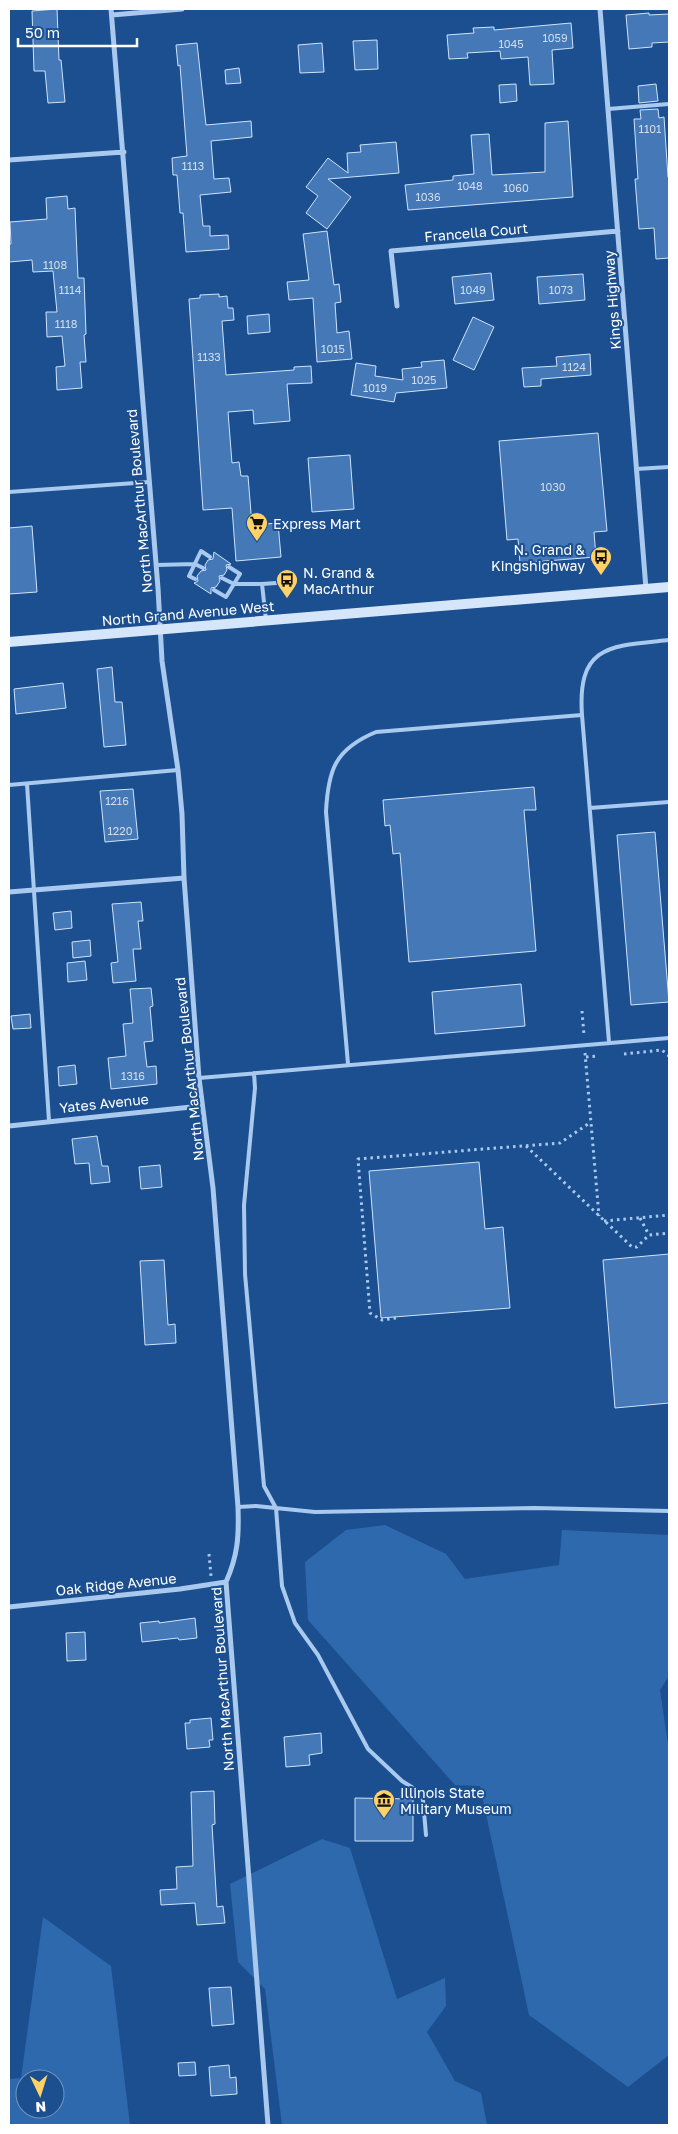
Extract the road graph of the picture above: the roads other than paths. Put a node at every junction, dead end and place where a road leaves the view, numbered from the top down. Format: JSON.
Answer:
{"nodes":[{"id":1,"x":111,"y":9,"type":"edge"},
{"id":2,"x":182,"y":9,"type":"edge"},
{"id":3,"x":600,"y":9,"type":"edge"},
{"id":4,"x":112,"y":15,"type":"junction"},
{"id":5,"x":669,"y":104,"type":"edge"},
{"id":6,"x":608,"y":109,"type":"junction"},
{"id":7,"x":124,"y":152,"type":"junction"},
{"id":8,"x":9,"y":160,"type":"edge"},
{"id":9,"x":618,"y":231,"type":"junction"},
{"id":10,"x":397,"y":306,"type":"dead end"},
{"id":11,"x":669,"y":466,"type":"edge"},
{"id":12,"x":636,"y":469,"type":"junction"},
{"id":13,"x":149,"y":482,"type":"junction"},
{"id":14,"x":9,"y":492,"type":"edge"},
{"id":15,"x":210,"y":557,"type":"dead end"},
{"id":16,"x":195,"y":564,"type":"junction"},
{"id":17,"x":156,"y":565,"type":"junction"},
{"id":18,"x":229,"y":567,"type":"dead end"},
{"id":19,"x":203,"y":568,"type":"dead end"},
{"id":20,"x":222,"y":578,"type":"dead end"},
{"id":21,"x":195,"y":580,"type":"dead end"},
{"id":22,"x":290,"y":582,"type":"dead end"},
{"id":23,"x":234,"y":584,"type":"junction"},
{"id":24,"x":262,"y":584,"type":"junction"},
{"id":25,"x":669,"y":587,"type":"edge"},
{"id":26,"x":646,"y":589,"type":"junction"},
{"id":27,"x":214,"y":590,"type":"dead end"},
{"id":28,"x":266,"y":620,"type":"junction"},
{"id":29,"x":160,"y":629,"type":"junction"},
{"id":30,"x":669,"y":640,"type":"edge"},
{"id":31,"x":9,"y":642,"type":"edge"},
{"id":32,"x":582,"y":715,"type":"junction"},
{"id":33,"x":178,"y":770,"type":"junction"},
{"id":34,"x":27,"y":784,"type":"junction"},
{"id":35,"x":9,"y":785,"type":"edge"},
{"id":36,"x":669,"y":802,"type":"edge"},
{"id":37,"x":590,"y":808,"type":"junction"},
{"id":38,"x":184,"y":878,"type":"junction"},
{"id":39,"x":34,"y":890,"type":"junction"},
{"id":40,"x":9,"y":892,"type":"edge"},
{"id":41,"x":669,"y":1038,"type":"edge"},
{"id":42,"x":609,"y":1042,"type":"junction"},
{"id":43,"x":348,"y":1064,"type":"junction"},
{"id":44,"x":254,"y":1072,"type":"junction"},
{"id":45,"x":199,"y":1078,"type":"junction"},
{"id":46,"x":201,"y":1106,"type":"junction"},
{"id":47,"x":49,"y":1121,"type":"junction"},
{"id":48,"x":9,"y":1126,"type":"edge"},
{"id":49,"x":238,"y":1507,"type":"junction"},
{"id":50,"x":276,"y":1508,"type":"junction"},
{"id":51,"x":669,"y":1511,"type":"edge"},
{"id":52,"x":226,"y":1582,"type":"junction"},
{"id":53,"x":9,"y":1607,"type":"edge"},
{"id":54,"x":426,"y":1835,"type":"dead end"},
{"id":55,"x":268,"y":2125,"type":"edge"}],
"edges":[{"from":1,"to":4,"type":"street","name":"North MacArthur Boulevard"},
{"from":2,"to":4,"type":"street"},
{"from":3,"to":6,"type":"street","name":"Kings Highway"},
{"from":4,"to":7,"type":"street","name":"North MacArthur Boulevard"},
{"from":5,"to":6,"type":"lane"},
{"from":6,"to":9,"type":"street","name":"Kings Highway"},
{"from":7,"to":8,"type":"street"},
{"from":7,"to":13,"type":"street","name":"North MacArthur Boulevard"},
{"from":9,"to":10,"type":"street","name":"Francella Court"},
{"from":9,"to":12,"type":"street","name":"Kings Highway"},
{"from":11,"to":12,"type":"lane"},
{"from":12,"to":26,"type":"street","name":"Kings Highway"},
{"from":13,"to":14,"type":"lane"},
{"from":13,"to":17,"type":"street","name":"North MacArthur Boulevard"},
{"from":15,"to":16,"type":"lane"},
{"from":16,"to":17,"type":"lane"},
{"from":16,"to":19,"type":"lane"},
{"from":16,"to":21,"type":"lane"},
{"from":17,"to":29,"type":"street","name":"North MacArthur Boulevard"},
{"from":18,"to":23,"type":"lane"},
{"from":20,"to":23,"type":"lane"},
{"from":22,"to":24,"type":"lane"},
{"from":23,"to":24,"type":"lane"},
{"from":23,"to":27,"type":"lane"},
{"from":24,"to":28,"type":"lane"},
{"from":25,"to":26,"type":"main road","name":"North Grand Avenue West"},
{"from":26,"to":28,"type":"main road","name":"North Grand Avenue West"},
{"from":28,"to":29,"type":"main road","name":"North Grand Avenue West"},
{"from":29,"to":31,"type":"main road","name":"North Grand Avenue West"},
{"from":29,"to":33,"type":"street","name":"North MacArthur Boulevard"},
{"from":30,"to":32,"type":"lane"},
{"from":32,"to":37,"type":"lane"},
{"from":32,"to":43,"type":"lane"},
{"from":33,"to":34,"type":"lane"},
{"from":33,"to":38,"type":"street","name":"North MacArthur Boulevard"},
{"from":34,"to":35,"type":"lane"},
{"from":34,"to":39,"type":"lane"},
{"from":36,"to":37,"type":"lane"},
{"from":37,"to":42,"type":"lane"},
{"from":38,"to":39,"type":"street"},
{"from":38,"to":45,"type":"street","name":"North MacArthur Boulevard"},
{"from":39,"to":40,"type":"street"},
{"from":39,"to":47,"type":"lane"},
{"from":41,"to":42,"type":"lane"},
{"from":42,"to":43,"type":"lane"},
{"from":43,"to":44,"type":"lane"},
{"from":44,"to":45,"type":"lane"},
{"from":44,"to":50,"type":"lane"},
{"from":45,"to":46,"type":"street","name":"North MacArthur Boulevard"},
{"from":46,"to":47,"type":"street","name":"Yates Avenue"},
{"from":46,"to":49,"type":"street","name":"North MacArthur Boulevard"},
{"from":47,"to":48,"type":"street","name":"Yates Avenue"},
{"from":49,"to":50,"type":"lane"},
{"from":49,"to":52,"type":"street","name":"North MacArthur Boulevard"},
{"from":50,"to":51,"type":"lane"},
{"from":50,"to":54,"type":"lane"},
{"from":52,"to":53,"type":"street","name":"Oak Ridge Avenue"},
{"from":52,"to":55,"type":"street","name":"North MacArthur Boulevard"}]}
